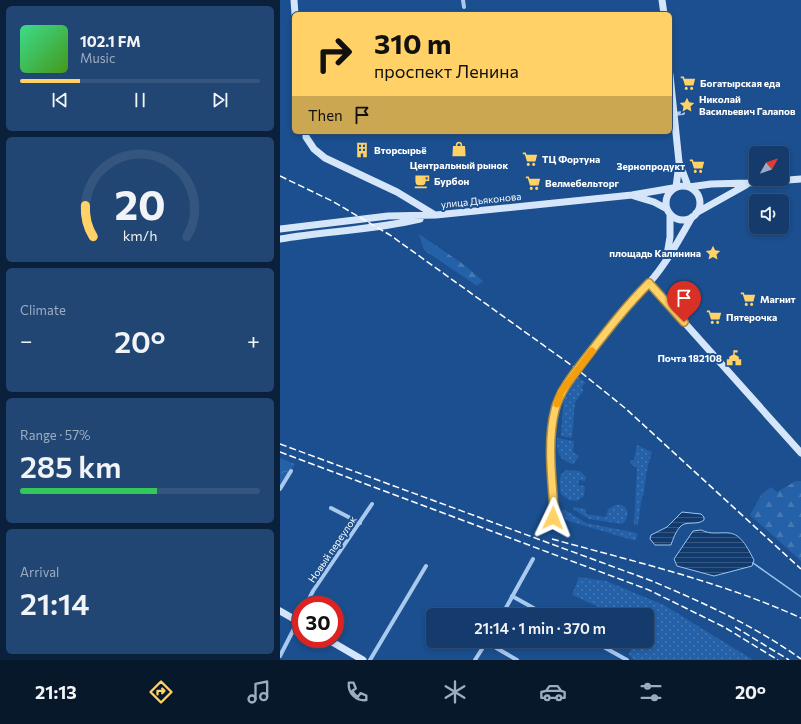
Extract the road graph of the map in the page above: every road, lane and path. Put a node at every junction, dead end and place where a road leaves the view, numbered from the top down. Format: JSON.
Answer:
{"nodes":[{"id":1,"x":294,"y":0,"type":"edge"},
{"id":2,"x":463,"y":0,"type":"edge"},
{"id":3,"x":662,"y":0,"type":"edge"},
{"id":4,"x":464,"y":7,"type":"dead end"},
{"id":5,"x":295,"y":12,"type":"edge"},
{"id":6,"x":664,"y":12,"type":"edge"},
{"id":7,"x":672,"y":95,"type":"edge"},
{"id":8,"x":683,"y":113,"type":"dead end"},
{"id":9,"x":674,"y":114,"type":"junction"},
{"id":10,"x":306,"y":135,"type":"edge"},
{"id":11,"x":679,"y":162,"type":"junction"},
{"id":12,"x":801,"y":179,"type":"edge"},
{"id":13,"x":748,"y":183,"type":"junction"},
{"id":14,"x":688,"y":187,"type":"junction"},
{"id":15,"x":675,"y":188,"type":"junction"},
{"id":16,"x":632,"y":195,"type":"junction"},
{"id":17,"x":668,"y":212,"type":"junction"},
{"id":18,"x":436,"y":215,"type":"junction"},
{"id":19,"x":694,"y":215,"type":"junction"},
{"id":20,"x":280,"y":229,"type":"edge"},
{"id":21,"x":280,"y":239,"type":"edge"},
{"id":22,"x":667,"y":259,"type":"junction"},
{"id":23,"x":649,"y":283,"type":"junction"},
{"id":24,"x":801,"y":453,"type":"edge"},
{"id":25,"x":291,"y":471,"type":"dead end"},
{"id":26,"x":280,"y":489,"type":"edge"},
{"id":27,"x":372,"y":504,"type":"dead end"},
{"id":28,"x":331,"y":508,"type":"dead end"},
{"id":29,"x":553,"y":518,"type":"dead end"},
{"id":30,"x":360,"y":523,"type":"junction"},
{"id":31,"x":533,"y":559,"type":"dead end"},
{"id":32,"x":426,"y":566,"type":"dead end"},
{"id":33,"x":310,"y":596,"type":"edge"},
{"id":34,"x":512,"y":596,"type":"junction"},
{"id":35,"x":506,"y":608,"type":"edge"},
{"id":36,"x":533,"y":608,"type":"edge"},
{"id":37,"x":280,"y":612,"type":"edge"},
{"id":38,"x":292,"y":617,"type":"edge"},
{"id":39,"x":292,"y":634,"type":"edge"},
{"id":40,"x":342,"y":648,"type":"edge"},
{"id":41,"x":483,"y":648,"type":"edge"},
{"id":42,"x":497,"y":648,"type":"edge"},
{"id":43,"x":606,"y":648,"type":"edge"},
{"id":44,"x":280,"y":656,"type":"edge"},
{"id":45,"x":363,"y":660,"type":"edge"},
{"id":46,"x":370,"y":660,"type":"edge"},
{"id":47,"x":475,"y":660,"type":"edge"},
{"id":48,"x":517,"y":660,"type":"edge"},
{"id":49,"x":627,"y":660,"type":"edge"}],
"edges":[{"from":1,"to":5,"type":"main road"},
{"from":2,"to":4,"type":"street"},
{"from":3,"to":6,"type":"main road"},
{"from":7,"to":9,"type":"main road"},
{"from":8,"to":9,"type":"street"},
{"from":9,"to":11,"type":"main road"},
{"from":10,"to":18,"type":"main road","name":"улица Дьяконова"},
{"from":11,"to":14,"type":"main road"},
{"from":11,"to":15,"type":"main road"},
{"from":12,"to":13,"type":"main road"},
{"from":13,"to":14,"type":"main road"},
{"from":13,"to":19,"type":"main road"},
{"from":14,"to":15,"type":"main road"},
{"from":14,"to":19,"type":"main road"},
{"from":15,"to":16,"type":"main road","name":"улица Дьяконова"},
{"from":15,"to":17,"type":"main road"},
{"from":16,"to":17,"type":"main road","name":"улица Дьяконова"},
{"from":16,"to":18,"type":"main road","name":"улица Дьяконова"},
{"from":17,"to":19,"type":"main road"},
{"from":17,"to":22,"type":"main road"},
{"from":18,"to":20,"type":"main road"},
{"from":18,"to":21,"type":"main road"},
{"from":19,"to":22,"type":"main road"},
{"from":22,"to":23,"type":"main road"},
{"from":23,"to":24,"type":"main road"},
{"from":23,"to":29,"type":"street"},
{"from":25,"to":26,"type":"street"},
{"from":27,"to":30,"type":"street","name":"Новый переулок"},
{"from":28,"to":30,"type":"street"},
{"from":30,"to":33,"type":"street","name":"Новый переулок"},
{"from":31,"to":34,"type":"street"},
{"from":32,"to":46,"type":"street"},
{"from":34,"to":35,"type":"street"},
{"from":34,"to":36,"type":"street"},
{"from":37,"to":38,"type":"main road"},
{"from":39,"to":44,"type":"street"},
{"from":40,"to":45,"type":"main road"},
{"from":41,"to":47,"type":"street"},
{"from":42,"to":48,"type":"street"},
{"from":43,"to":49,"type":"street"}]}
